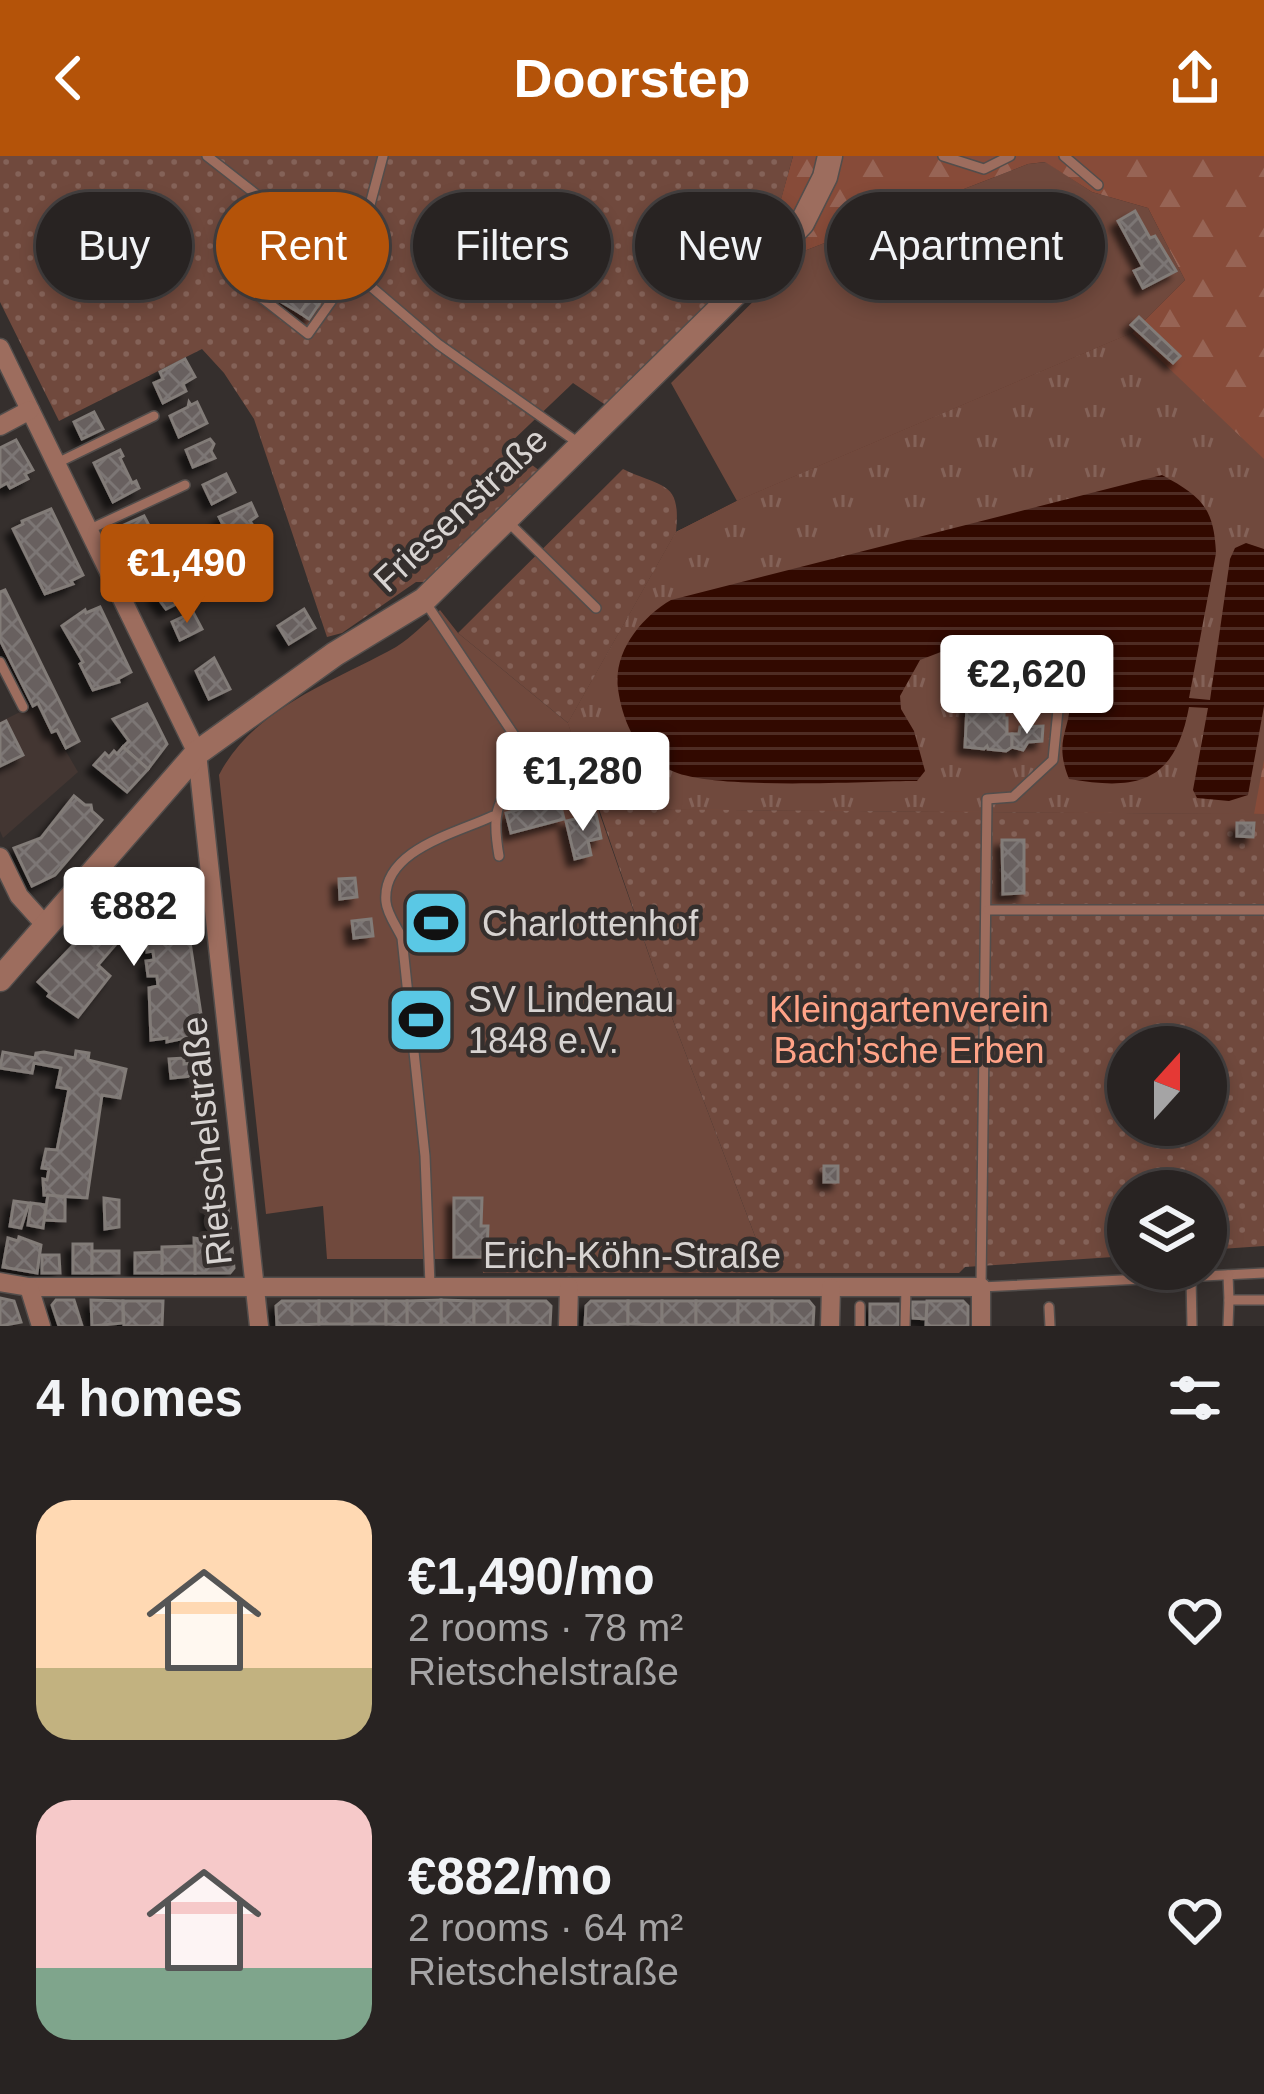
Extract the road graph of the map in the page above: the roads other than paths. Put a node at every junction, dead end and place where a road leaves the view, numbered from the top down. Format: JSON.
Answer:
{"nodes":[{"id":1,"x":207,"y":156,"type":"edge"},
{"id":2,"x":383,"y":156,"type":"edge"},
{"id":3,"x":830,"y":156,"type":"edge"},
{"id":4,"x":944,"y":156,"type":"edge"},
{"id":5,"x":1010,"y":156,"type":"edge"},
{"id":6,"x":1064,"y":156,"type":"edge"},
{"id":7,"x":1098,"y":185,"type":"dead end"},
{"id":8,"x":252,"y":192,"type":"edge"},
{"id":9,"x":373,"y":192,"type":"edge"},
{"id":10,"x":265,"y":300,"type":"edge"},
{"id":11,"x":332,"y":300,"type":"edge"},
{"id":12,"x":385,"y":300,"type":"edge"},
{"id":13,"x":0,"y":348,"type":"edge"},
{"id":14,"x":30,"y":410,"type":"junction"},
{"id":15,"x":154,"y":416,"type":"dead end"},
{"id":16,"x":0,"y":426,"type":"edge"},
{"id":17,"x":582,"y":446,"type":"junction"},
{"id":18,"x":56,"y":464,"type":"junction"},
{"id":19,"x":185,"y":485,"type":"dead end"},
{"id":20,"x":507,"y":520,"type":"junction"},
{"id":21,"x":88,"y":530,"type":"junction"},
{"id":22,"x":424,"y":601,"type":"junction"},
{"id":23,"x":596,"y":608,"type":"dead end"},
{"id":24,"x":0,"y":662,"type":"edge"},
{"id":25,"x":1052,"y":677,"type":"dead end"},
{"id":26,"x":23,"y":707,"type":"dead end"},
{"id":27,"x":197,"y":753,"type":"junction"},
{"id":28,"x":536,"y":768,"type":"junction"},
{"id":29,"x":579,"y":807,"type":"dead end"},
{"id":30,"x":493,"y":816,"type":"junction"},
{"id":31,"x":499,"y":856,"type":"dead end"},
{"id":32,"x":0,"y":857,"type":"edge"},
{"id":33,"x":988,"y":910,"type":"junction"},
{"id":34,"x":1264,"y":910,"type":"edge"},
{"id":35,"x":47,"y":927,"type":"junction"},
{"id":36,"x":0,"y":980,"type":"edge"},
{"id":37,"x":1264,"y":1273,"type":"edge"},
{"id":38,"x":1228,"y":1275,"type":"joint"},
{"id":39,"x":1107,"y":1281,"type":"edge"},
{"id":40,"x":0,"y":1282,"type":"edge"},
{"id":41,"x":29,"y":1287,"type":"junction"},
{"id":42,"x":569,"y":1287,"type":"junction"},
{"id":43,"x":981,"y":1287,"type":"junction"},
{"id":44,"x":430,"y":1288,"type":"junction"},
{"id":45,"x":831,"y":1288,"type":"junction"},
{"id":46,"x":906,"y":1288,"type":"junction"},
{"id":47,"x":256,"y":1289,"type":"junction"},
{"id":48,"x":1191,"y":1290,"type":"edge"},
{"id":49,"x":1229,"y":1300,"type":"junction"},
{"id":50,"x":1264,"y":1300,"type":"edge"},
{"id":51,"x":860,"y":1306,"type":"dead end"},
{"id":52,"x":1049,"y":1307,"type":"dead end"},
{"id":53,"x":41,"y":1326,"type":"edge"},
{"id":54,"x":259,"y":1326,"type":"edge"},
{"id":55,"x":568,"y":1326,"type":"edge"},
{"id":56,"x":830,"y":1326,"type":"edge"},
{"id":57,"x":860,"y":1326,"type":"edge"},
{"id":58,"x":905,"y":1326,"type":"edge"},
{"id":59,"x":981,"y":1326,"type":"edge"},
{"id":60,"x":1050,"y":1326,"type":"edge"},
{"id":61,"x":1192,"y":1326,"type":"edge"},
{"id":62,"x":1228,"y":1326,"type":"edge"}],
"edges":[{"from":1,"to":8,"type":"lane"},
{"from":2,"to":9,"type":"lane"},
{"from":3,"to":17,"type":"street","name":"Friesenstraße"},
{"from":4,"to":5,"type":"lane"},
{"from":6,"to":7,"type":"lane"},
{"from":10,"to":11,"type":"lane"},
{"from":12,"to":17,"type":"lane"},
{"from":13,"to":14,"type":"street","name":"Rietschelstraße"},
{"from":14,"to":16,"type":"street"},
{"from":14,"to":18,"type":"street","name":"Rietschelstraße"},
{"from":15,"to":18,"type":"lane"},
{"from":17,"to":20,"type":"street","name":"Friesenstraße"},
{"from":18,"to":21,"type":"street","name":"Rietschelstraße"},
{"from":19,"to":21,"type":"lane"},
{"from":20,"to":22,"type":"street","name":"Friesenstraße"},
{"from":20,"to":23,"type":"lane"},
{"from":21,"to":27,"type":"street","name":"Rietschelstraße"},
{"from":22,"to":27,"type":"street","name":"Friesenstraße"},
{"from":22,"to":28,"type":"lane"},
{"from":24,"to":26,"type":"lane"},
{"from":25,"to":33,"type":"lane"},
{"from":27,"to":35,"type":"street","name":"Friesenstraße"},
{"from":27,"to":47,"type":"street","name":"Rietschelstraße"},
{"from":28,"to":29,"type":"lane"},
{"from":28,"to":30,"type":"lane"},
{"from":30,"to":31,"type":"lane"},
{"from":30,"to":44,"type":"lane"},
{"from":32,"to":35,"type":"street"},
{"from":33,"to":34,"type":"lane"},
{"from":33,"to":43,"type":"lane"},
{"from":35,"to":36,"type":"street","name":"Friesenstraße"},
{"from":37,"to":38,"type":"lane","name":"Erich-Köhn-Straße"},
{"from":38,"to":49,"type":"lane"},
{"from":39,"to":43,"type":"lane","name":"Erich-Köhn-Straße"},
{"from":40,"to":41,"type":"street","name":"Erich-Köhn-Straße"},
{"from":41,"to":47,"type":"street","name":"Erich-Köhn-Straße"},
{"from":41,"to":53,"type":"street"},
{"from":42,"to":44,"type":"street","name":"Erich-Köhn-Straße"},
{"from":42,"to":45,"type":"street","name":"Erich-Köhn-Straße"},
{"from":42,"to":55,"type":"street"},
{"from":43,"to":46,"type":"street","name":"Erich-Köhn-Straße"},
{"from":43,"to":59,"type":"street"},
{"from":44,"to":47,"type":"street","name":"Erich-Köhn-Straße"},
{"from":45,"to":46,"type":"street","name":"Erich-Köhn-Straße"},
{"from":45,"to":56,"type":"street"},
{"from":46,"to":58,"type":"lane"},
{"from":47,"to":54,"type":"street","name":"Rietschelstraße"},
{"from":48,"to":61,"type":"lane"},
{"from":49,"to":50,"type":"lane"},
{"from":49,"to":62,"type":"lane"},
{"from":51,"to":57,"type":"lane"},
{"from":52,"to":60,"type":"lane"}]}
